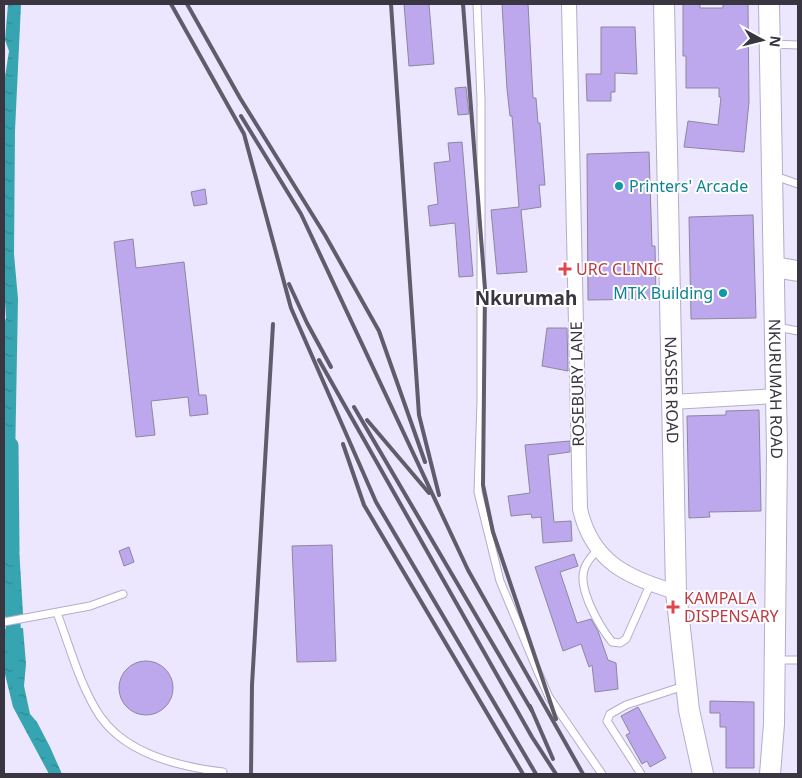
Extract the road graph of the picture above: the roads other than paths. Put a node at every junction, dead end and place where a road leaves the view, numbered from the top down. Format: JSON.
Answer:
{"nodes":[{"id":1,"x":477,"y":4,"type":"edge"},
{"id":2,"x":568,"y":4,"type":"edge"},
{"id":3,"x":664,"y":4,"type":"edge"},
{"id":4,"x":769,"y":4,"type":"edge"},
{"id":5,"x":770,"y":44,"type":"junction"},
{"id":6,"x":798,"y":45,"type":"edge"},
{"id":7,"x":772,"y":175,"type":"junction"},
{"id":8,"x":798,"y":184,"type":"edge"},
{"id":9,"x":774,"y":267,"type":"junction"},
{"id":10,"x":798,"y":271,"type":"edge"},
{"id":11,"x":775,"y":327,"type":"junction"},
{"id":12,"x":798,"y":331,"type":"edge"},
{"id":13,"x":776,"y":396,"type":"junction"},
{"id":14,"x":672,"y":402,"type":"junction"},
{"id":15,"x":597,"y":550,"type":"junction"},
{"id":16,"x":650,"y":585,"type":"junction"},
{"id":17,"x":676,"y":592,"type":"junction"},
{"id":18,"x":123,"y":594,"type":"dead end"},
{"id":19,"x":57,"y":613,"type":"junction"},
{"id":20,"x":4,"y":622,"type":"edge"},
{"id":21,"x":775,"y":660,"type":"junction"},
{"id":22,"x":798,"y":660,"type":"edge"},
{"id":23,"x":685,"y":686,"type":"junction"},
{"id":24,"x":223,"y":772,"type":"dead end"},
{"id":25,"x":602,"y":774,"type":"edge"},
{"id":26,"x":641,"y":774,"type":"edge"},
{"id":27,"x":703,"y":774,"type":"edge"},
{"id":28,"x":770,"y":774,"type":"edge"}],
"edges":[{"from":1,"to":25,"type":"lane"},
{"from":2,"to":15,"type":"street","name":"ROSEBURY LANE"},
{"from":3,"to":14,"type":"street","name":"NASSER ROAD"},
{"from":4,"to":5,"type":"street","name":"NKURUMAH ROAD"},
{"from":5,"to":6,"type":"lane"},
{"from":5,"to":7,"type":"street","name":"NKURUMAH ROAD"},
{"from":7,"to":8,"type":"lane"},
{"from":7,"to":9,"type":"street","name":"NKURUMAH ROAD"},
{"from":9,"to":10,"type":"street"},
{"from":9,"to":11,"type":"street","name":"NKURUMAH ROAD"},
{"from":11,"to":12,"type":"lane"},
{"from":11,"to":13,"type":"street","name":"NKURUMAH ROAD"},
{"from":13,"to":14,"type":"street"},
{"from":13,"to":21,"type":"street","name":"NKURUMAH ROAD"},
{"from":14,"to":17,"type":"street","name":"NASSER ROAD"},
{"from":15,"to":16,"type":"street","name":"ROSEBURY LANE"},
{"from":15,"to":16,"type":"lane"},
{"from":16,"to":17,"type":"street","name":"ROSEBURY LANE"},
{"from":17,"to":23,"type":"street","name":"NASSER ROAD"},
{"from":18,"to":19,"type":"lane"},
{"from":19,"to":20,"type":"lane"},
{"from":19,"to":24,"type":"lane"},
{"from":21,"to":22,"type":"lane"},
{"from":21,"to":28,"type":"street","name":"NKURUMAH ROAD"},
{"from":23,"to":26,"type":"lane"},
{"from":23,"to":27,"type":"street","name":"NASSER ROAD"}]}
